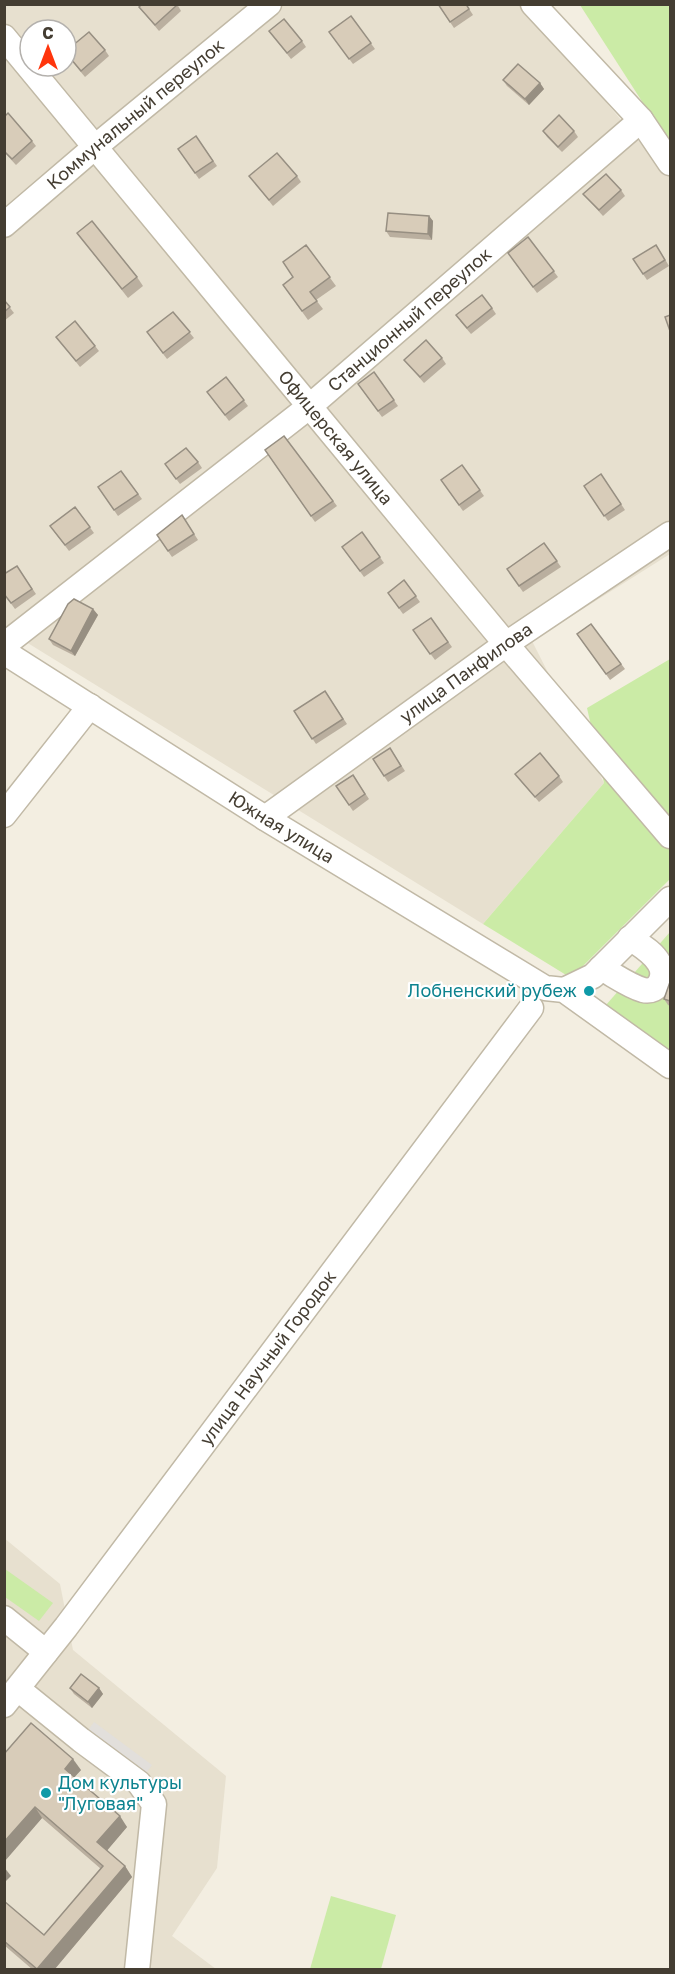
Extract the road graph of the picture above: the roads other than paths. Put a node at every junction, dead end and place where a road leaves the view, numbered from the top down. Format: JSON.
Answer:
{"nodes":[{"id":1,"x":269,"y":4,"type":"edge"},
{"id":2,"x":533,"y":4,"type":"edge"},
{"id":3,"x":4,"y":37,"type":"edge"},
{"id":4,"x":641,"y":120,"type":"junction"},
{"id":5,"x":95,"y":147,"type":"junction"},
{"id":6,"x":670,"y":163,"type":"edge"},
{"id":7,"x":4,"y":225,"type":"edge"},
{"id":8,"x":310,"y":405,"type":"junction"},
{"id":9,"x":670,"y":534,"type":"edge"},
{"id":10,"x":506,"y":644,"type":"junction"},
{"id":11,"x":4,"y":645,"type":"edge"},
{"id":12,"x":4,"y":652,"type":"edge"},
{"id":13,"x":90,"y":706,"type":"junction"},
{"id":14,"x":4,"y":816,"type":"edge"},
{"id":15,"x":265,"y":818,"type":"junction"},
{"id":16,"x":670,"y":836,"type":"edge"},
{"id":17,"x":670,"y":899,"type":"edge"},
{"id":18,"x":630,"y":938,"type":"junction"},
{"id":19,"x":601,"y":968,"type":"junction"},
{"id":20,"x":564,"y":990,"type":"junction"},
{"id":21,"x":531,"y":1008,"type":"dead end"},
{"id":22,"x":670,"y":1066,"type":"edge"},
{"id":23,"x":4,"y":1618,"type":"edge"},
{"id":24,"x":46,"y":1652,"type":"junction"},
{"id":25,"x":11,"y":1697,"type":"edge"},
{"id":26,"x":137,"y":1970,"type":"edge"}],
"edges":[{"from":1,"to":5,"type":"street","name":"Коммунальный переулок"},
{"from":2,"to":4,"type":"street"},
{"from":3,"to":5,"type":"street","name":"Офицерская улица"},
{"from":4,"to":6,"type":"street"},
{"from":4,"to":8,"type":"street","name":"Станционный переулок"},
{"from":5,"to":7,"type":"street","name":"Коммунальный переулок"},
{"from":5,"to":8,"type":"street","name":"Офицерская улица"},
{"from":8,"to":10,"type":"street","name":"Офицерская улица"},
{"from":8,"to":11,"type":"street","name":"Станционный переулок"},
{"from":9,"to":10,"type":"street","name":"улица Панфилова"},
{"from":10,"to":15,"type":"street","name":"улица Панфилова"},
{"from":10,"to":16,"type":"street","name":"Офицерская улица"},
{"from":12,"to":13,"type":"street","name":"Южная улица"},
{"from":13,"to":14,"type":"street"},
{"from":13,"to":15,"type":"street","name":"Южная улица"},
{"from":15,"to":20,"type":"street","name":"Южная улица"},
{"from":17,"to":18,"type":"street"},
{"from":18,"to":19,"type":"street"},
{"from":18,"to":19,"type":"street"},
{"from":19,"to":20,"type":"street"},
{"from":20,"to":22,"type":"street"},
{"from":21,"to":24,"type":"street","name":"улица Научный Городок"},
{"from":23,"to":24,"type":"street"},
{"from":24,"to":25,"type":"street","name":"улица Научный Городок"},
{"from":25,"to":26,"type":"street"}]}
